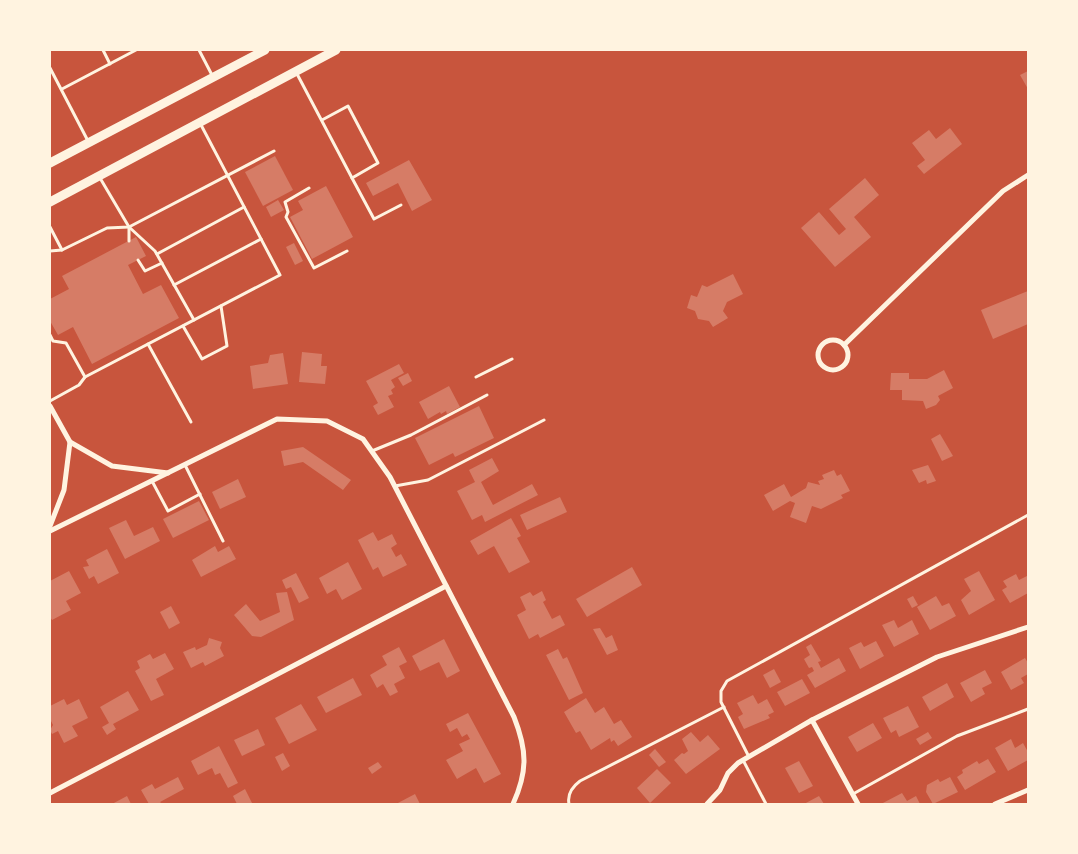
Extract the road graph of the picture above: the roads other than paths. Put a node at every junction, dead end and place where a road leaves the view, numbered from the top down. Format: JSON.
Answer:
{"nodes":[{"id":1,"x":103,"y":50,"type":"edge"},
{"id":2,"x":136,"y":50,"type":"edge"},
{"id":3,"x":199,"y":50,"type":"edge"},
{"id":4,"x":265,"y":50,"type":"edge"},
{"id":5,"x":336,"y":50,"type":"edge"},
{"id":6,"x":110,"y":64,"type":"junction"},
{"id":7,"x":50,"y":68,"type":"edge"},
{"id":8,"x":296,"y":71,"type":"junction"},
{"id":9,"x":213,"y":77,"type":"junction"},
{"id":10,"x":62,"y":90,"type":"junction"},
{"id":11,"x":322,"y":120,"type":"junction"},
{"id":12,"x":199,"y":122,"type":"junction"},
{"id":13,"x":89,"y":143,"type":"junction"},
{"id":14,"x":274,"y":151,"type":"dead end"},
{"id":15,"x":50,"y":163,"type":"edge"},
{"id":16,"x":1028,"y":175,"type":"edge"},
{"id":17,"x":99,"y":176,"type":"junction"},
{"id":18,"x":228,"y":176,"type":"junction"},
{"id":19,"x":352,"y":178,"type":"junction"},
{"id":20,"x":309,"y":188,"type":"dead end"},
{"id":21,"x":50,"y":202,"type":"edge"},
{"id":22,"x":401,"y":205,"type":"dead end"},
{"id":23,"x":244,"y":208,"type":"junction"},
{"id":24,"x":50,"y":227,"type":"edge"},
{"id":25,"x":129,"y":227,"type":"junction"},
{"id":26,"x":261,"y":239,"type":"junction"},
{"id":27,"x":129,"y":240,"type":"dead end"},
{"id":28,"x":62,"y":250,"type":"junction"},
{"id":29,"x":50,"y":251,"type":"edge"},
{"id":30,"x":347,"y":251,"type":"dead end"},
{"id":31,"x":157,"y":254,"type":"junction"},
{"id":32,"x":138,"y":260,"type":"dead end"},
{"id":33,"x":162,"y":263,"type":"junction"},
{"id":34,"x":174,"y":284,"type":"junction"},
{"id":35,"x":221,"y":306,"type":"junction"},
{"id":36,"x":194,"y":320,"type":"junction"},
{"id":37,"x":183,"y":326,"type":"junction"},
{"id":38,"x":50,"y":335,"type":"edge"},
{"id":39,"x":148,"y":344,"type":"junction"},
{"id":40,"x":844,"y":345,"type":"junction"},
{"id":41,"x":512,"y":359,"type":"dead end"},
{"id":42,"x":85,"y":377,"type":"junction"},
{"id":43,"x":476,"y":377,"type":"dead end"},
{"id":44,"x":487,"y":395,"type":"dead end"},
{"id":45,"x":50,"y":401,"type":"edge"},
{"id":46,"x":50,"y":406,"type":"edge"},
{"id":47,"x":544,"y":420,"type":"dead end"},
{"id":48,"x":191,"y":422,"type":"dead end"},
{"id":49,"x":70,"y":442,"type":"junction"},
{"id":50,"x":372,"y":451,"type":"junction"},
{"id":51,"x":185,"y":465,"type":"junction"},
{"id":52,"x":169,"y":473,"type":"junction"},
{"id":53,"x":152,"y":481,"type":"junction"},
{"id":54,"x":394,"y":486,"type":"junction"},
{"id":55,"x":200,"y":494,"type":"junction"},
{"id":56,"x":1028,"y":514,"type":"edge"},
{"id":57,"x":50,"y":526,"type":"edge"},
{"id":58,"x":50,"y":531,"type":"edge"},
{"id":59,"x":223,"y":540,"type":"dead end"},
{"id":60,"x":446,"y":586,"type":"junction"},
{"id":61,"x":1028,"y":627,"type":"edge"},
{"id":62,"x":724,"y":707,"type":"junction"},
{"id":63,"x":1028,"y":709,"type":"edge"},
{"id":64,"x":812,"y":720,"type":"junction"},
{"id":65,"x":750,"y":757,"type":"junction"},
{"id":66,"x":743,"y":760,"type":"junction"},
{"id":67,"x":1028,"y":790,"type":"edge"},
{"id":68,"x":50,"y":793,"type":"edge"},
{"id":69,"x":852,"y":794,"type":"junction"},
{"id":70,"x":513,"y":804,"type":"edge"},
{"id":71,"x":569,"y":804,"type":"edge"},
{"id":72,"x":707,"y":804,"type":"edge"},
{"id":73,"x":766,"y":804,"type":"edge"},
{"id":74,"x":858,"y":804,"type":"edge"},
{"id":75,"x":995,"y":804,"type":"edge"}],
"edges":[{"from":1,"to":6,"type":"lane"},
{"from":2,"to":6,"type":"lane"},
{"from":3,"to":9,"type":"lane"},
{"from":4,"to":9,"type":"main road"},
{"from":5,"to":8,"type":"main road"},
{"from":6,"to":10,"type":"lane"},
{"from":7,"to":10,"type":"lane"},
{"from":8,"to":11,"type":"lane"},
{"from":8,"to":12,"type":"main road"},
{"from":9,"to":13,"type":"main road"},
{"from":10,"to":13,"type":"lane"},
{"from":11,"to":19,"type":"lane"},
{"from":11,"to":19,"type":"lane"},
{"from":12,"to":17,"type":"main road"},
{"from":12,"to":18,"type":"lane"},
{"from":13,"to":15,"type":"main road"},
{"from":14,"to":18,"type":"lane"},
{"from":16,"to":40,"type":"street"},
{"from":17,"to":21,"type":"main road"},
{"from":17,"to":25,"type":"lane"},
{"from":18,"to":23,"type":"lane"},
{"from":18,"to":25,"type":"lane"},
{"from":19,"to":22,"type":"lane"},
{"from":20,"to":30,"type":"lane"},
{"from":23,"to":26,"type":"lane"},
{"from":23,"to":31,"type":"lane"},
{"from":24,"to":28,"type":"lane"},
{"from":25,"to":27,"type":"lane"},
{"from":25,"to":28,"type":"lane"},
{"from":25,"to":31,"type":"lane"},
{"from":26,"to":34,"type":"lane"},
{"from":26,"to":35,"type":"lane"},
{"from":28,"to":29,"type":"lane"},
{"from":31,"to":33,"type":"lane"},
{"from":32,"to":33,"type":"lane"},
{"from":33,"to":34,"type":"lane"},
{"from":34,"to":36,"type":"lane"},
{"from":35,"to":36,"type":"lane"},
{"from":35,"to":37,"type":"lane"},
{"from":36,"to":37,"type":"lane"},
{"from":37,"to":39,"type":"lane"},
{"from":38,"to":42,"type":"lane"},
{"from":39,"to":42,"type":"lane"},
{"from":39,"to":48,"type":"lane"},
{"from":40,"to":40,"type":"street"},
{"from":41,"to":43,"type":"lane"},
{"from":42,"to":45,"type":"lane"},
{"from":44,"to":50,"type":"lane"},
{"from":46,"to":49,"type":"street"},
{"from":47,"to":54,"type":"lane"},
{"from":49,"to":52,"type":"street"},
{"from":49,"to":57,"type":"street"},
{"from":50,"to":51,"type":"street"},
{"from":50,"to":54,"type":"street"},
{"from":51,"to":52,"type":"street"},
{"from":51,"to":55,"type":"lane"},
{"from":52,"to":53,"type":"street"},
{"from":53,"to":55,"type":"lane"},
{"from":53,"to":58,"type":"street"},
{"from":54,"to":60,"type":"street"},
{"from":55,"to":59,"type":"lane"},
{"from":56,"to":62,"type":"lane"},
{"from":60,"to":68,"type":"street"},
{"from":60,"to":70,"type":"street"},
{"from":61,"to":64,"type":"street"},
{"from":62,"to":65,"type":"lane"},
{"from":62,"to":71,"type":"lane"},
{"from":63,"to":69,"type":"lane"},
{"from":64,"to":65,"type":"street"},
{"from":64,"to":69,"type":"street"},
{"from":65,"to":66,"type":"street"},
{"from":66,"to":72,"type":"street"},
{"from":66,"to":73,"type":"lane"},
{"from":67,"to":75,"type":"street"},
{"from":69,"to":74,"type":"street"}]}
